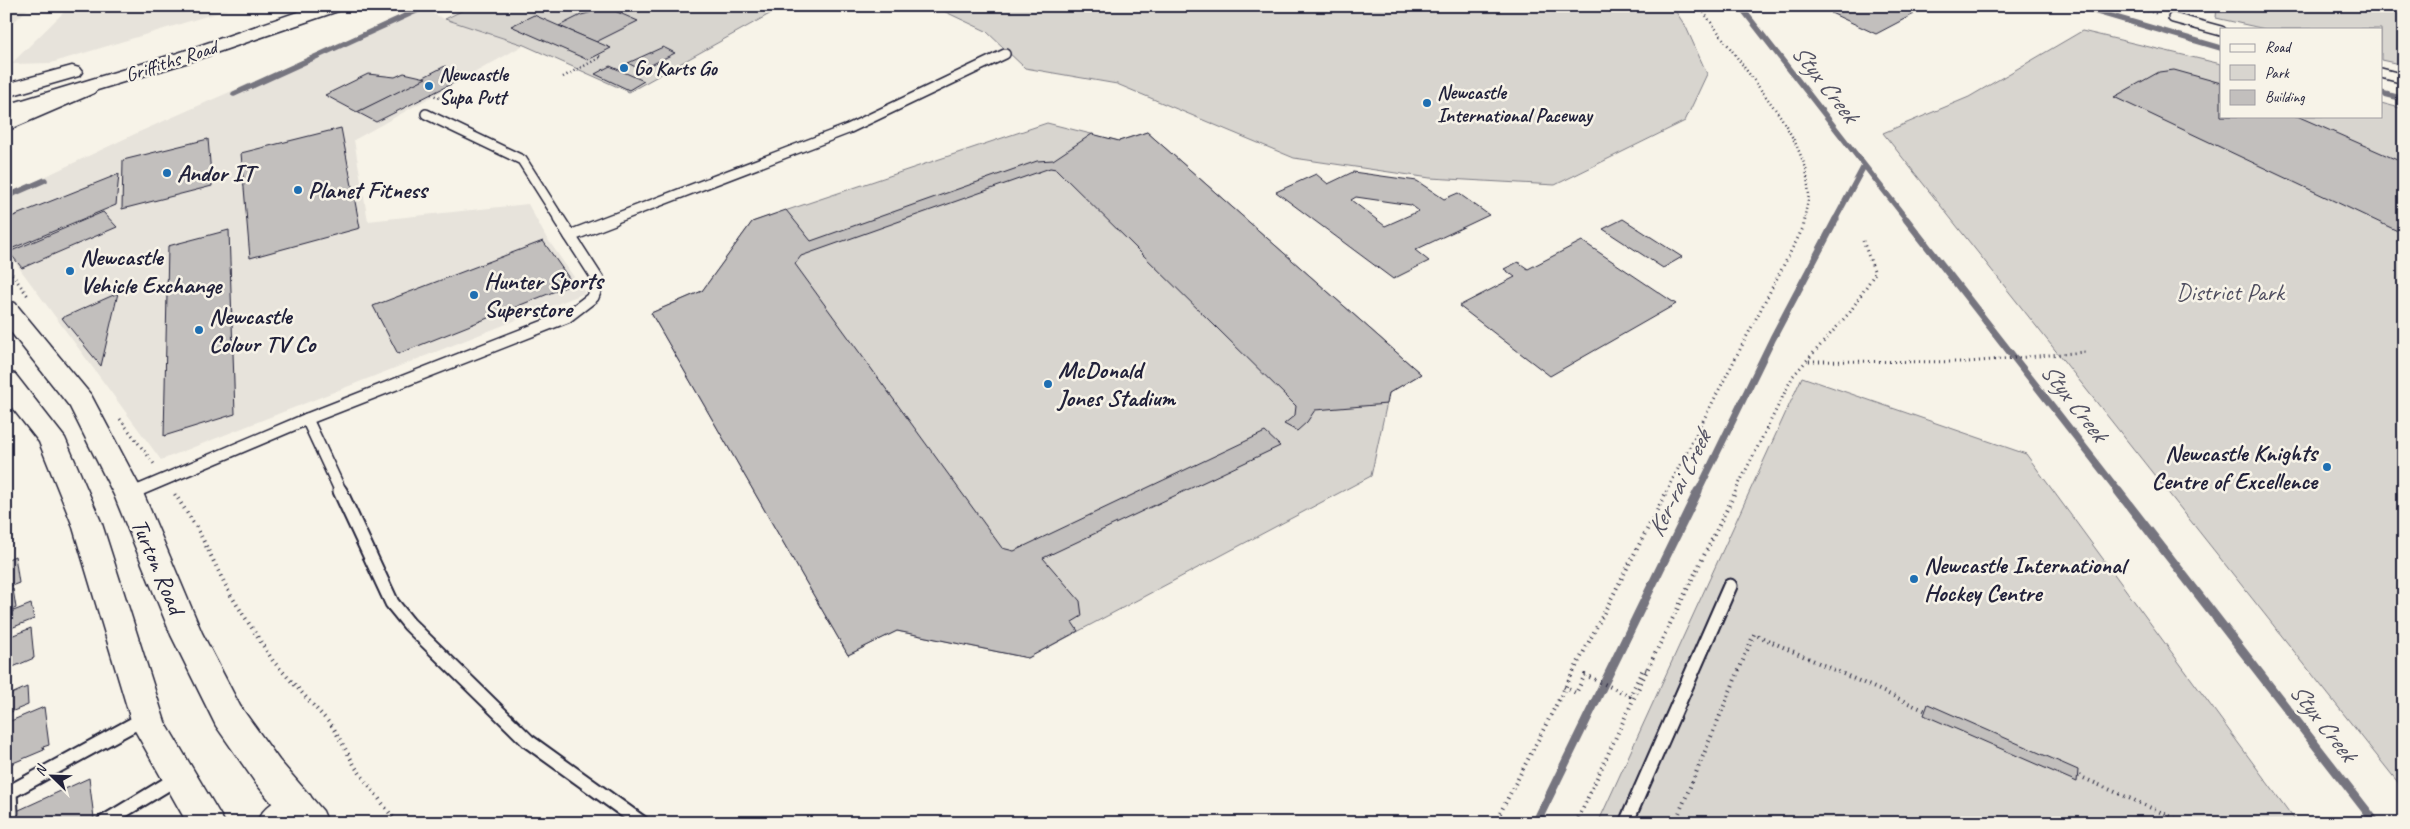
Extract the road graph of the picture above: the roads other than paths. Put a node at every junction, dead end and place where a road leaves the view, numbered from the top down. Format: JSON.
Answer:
{"nodes":[{"id":1,"x":293,"y":6,"type":"edge"},
{"id":2,"x":334,"y":6,"type":"edge"},
{"id":3,"x":2173,"y":18,"type":"road end"},
{"id":4,"x":2220,"y":32,"type":"edge"},
{"id":5,"x":1005,"y":54,"type":"dead end"},
{"id":6,"x":2382,"y":73,"type":"edge"},
{"id":7,"x":129,"y":74,"type":"junction"},
{"id":8,"x":2404,"y":79,"type":"edge"},
{"id":9,"x":6,"y":91,"type":"edge"},
{"id":10,"x":6,"y":112,"type":"edge"},
{"id":11,"x":426,"y":114,"type":"dead end"},
{"id":12,"x":6,"y":125,"type":"edge"},
{"id":13,"x":570,"y":236,"type":"junction"},
{"id":14,"x":18,"y":303,"type":"edge"},
{"id":15,"x":6,"y":381,"type":"edge"},
{"id":16,"x":308,"y":419,"type":"junction"},
{"id":17,"x":128,"y":495,"type":"junction"},
{"id":18,"x":1730,"y":586,"type":"dead end"},
{"id":19,"x":147,"y":716,"type":"junction"},
{"id":20,"x":179,"y":777,"type":"junction"},
{"id":21,"x":11,"y":813,"type":"dead end"},
{"id":22,"x":294,"y":818,"type":"edge"},
{"id":23,"x":103,"y":823,"type":"edge"},
{"id":24,"x":207,"y":823,"type":"edge"},
{"id":25,"x":642,"y":823,"type":"edge"},
{"id":26,"x":1626,"y":823,"type":"edge"}],
"edges":[{"from":1,"to":9,"type":"main road","name":"Griffiths Road"},
{"from":2,"to":7,"type":"main road","name":"Griffiths Road"},
{"from":3,"to":4,"type":"lane"},
{"from":5,"to":13,"type":"lane"},
{"from":6,"to":8,"type":"lane"},
{"from":7,"to":10,"type":"main road","name":"Griffiths Road"},
{"from":7,"to":12,"type":"main road"},
{"from":11,"to":13,"type":"lane"},
{"from":13,"to":16,"type":"lane"},
{"from":14,"to":17,"type":"main road","name":"Turton Road"},
{"from":15,"to":19,"type":"main road"},
{"from":16,"to":17,"type":"lane"},
{"from":16,"to":25,"type":"lane"},
{"from":17,"to":22,"type":"main road","name":"Turton Road"},
{"from":18,"to":26,"type":"lane"},
{"from":19,"to":20,"type":"main road"},
{"from":19,"to":21,"type":"lane"},
{"from":20,"to":23,"type":"lane"},
{"from":20,"to":24,"type":"main road"}]}
